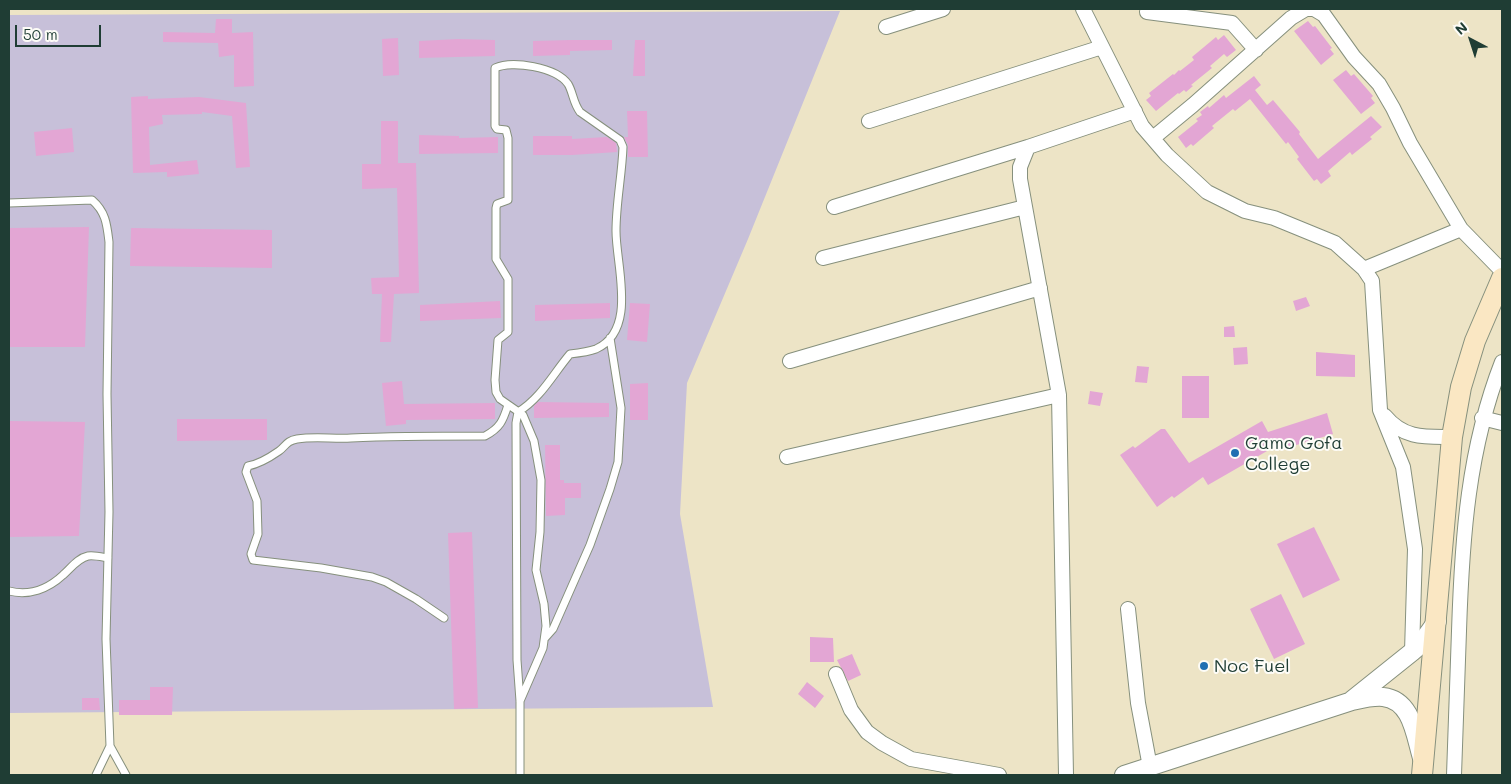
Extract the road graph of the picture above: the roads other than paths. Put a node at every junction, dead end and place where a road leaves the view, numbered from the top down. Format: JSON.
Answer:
{"nodes":[{"id":1,"x":943,"y":9,"type":"edge"},
{"id":2,"x":1083,"y":9,"type":"edge"},
{"id":3,"x":1314,"y":9,"type":"edge"},
{"id":4,"x":1147,"y":12,"type":"dead end"},
{"id":5,"x":886,"y":27,"type":"dead end"},
{"id":6,"x":1102,"y":47,"type":"junction"},
{"id":7,"x":1256,"y":50,"type":"junction"},
{"id":8,"x":1135,"y":111,"type":"junction"},
{"id":9,"x":869,"y":122,"type":"dead end"},
{"id":10,"x":1153,"y":138,"type":"junction"},
{"id":11,"x":1028,"y":147,"type":"junction"},
{"id":12,"x":9,"y":204,"type":"edge"},
{"id":13,"x":1025,"y":206,"type":"junction"},
{"id":14,"x":834,"y":207,"type":"dead end"},
{"id":15,"x":1461,"y":229,"type":"junction"},
{"id":16,"x":823,"y":258,"type":"dead end"},
{"id":17,"x":1364,"y":269,"type":"junction"},
{"id":18,"x":1502,"y":271,"type":"edge"},
{"id":19,"x":1502,"y":278,"type":"edge"},
{"id":20,"x":1040,"y":288,"type":"junction"},
{"id":21,"x":1497,"y":302,"type":"edge"},
{"id":22,"x":610,"y":338,"type":"junction"},
{"id":23,"x":790,"y":361,"type":"dead end"},
{"id":24,"x":1502,"y":362,"type":"edge"},
{"id":25,"x":1059,"y":395,"type":"junction"},
{"id":26,"x":508,"y":405,"type":"junction"},
{"id":27,"x":1380,"y":410,"type":"junction"},
{"id":28,"x":518,"y":412,"type":"junction"},
{"id":29,"x":1482,"y":418,"type":"junction"},
{"id":30,"x":1502,"y":423,"type":"edge"},
{"id":31,"x":1452,"y":437,"type":"junction"},
{"id":32,"x":787,"y":457,"type":"dead end"},
{"id":33,"x":108,"y":558,"type":"junction"},
{"id":34,"x":9,"y":591,"type":"edge"},
{"id":35,"x":1128,"y":609,"type":"dead end"},
{"id":36,"x":444,"y":618,"type":"dead end"},
{"id":37,"x":1437,"y":621,"type":"junction"},
{"id":38,"x":545,"y":638,"type":"junction"},
{"id":39,"x":1412,"y":652,"type":"junction"},
{"id":40,"x":836,"y":674,"type":"dead end"},
{"id":41,"x":520,"y":701,"type":"junction"},
{"id":42,"x":1352,"y":701,"type":"junction"},
{"id":43,"x":110,"y":746,"type":"junction"},
{"id":44,"x":1150,"y":767,"type":"junction"},
{"id":45,"x":1423,"y":770,"type":"edge"},
{"id":46,"x":96,"y":775,"type":"edge"},
{"id":47,"x":126,"y":775,"type":"edge"},
{"id":48,"x":520,"y":775,"type":"edge"},
{"id":49,"x":999,"y":775,"type":"edge"},
{"id":50,"x":1066,"y":775,"type":"edge"},
{"id":51,"x":1124,"y":775,"type":"edge"},
{"id":52,"x":1454,"y":775,"type":"edge"}],
"edges":[{"from":1,"to":5,"type":"street"},
{"from":2,"to":6,"type":"street"},
{"from":3,"to":7,"type":"street"},
{"from":3,"to":15,"type":"street"},
{"from":4,"to":7,"type":"street"},
{"from":6,"to":8,"type":"street"},
{"from":6,"to":9,"type":"street"},
{"from":7,"to":10,"type":"street"},
{"from":8,"to":10,"type":"street"},
{"from":8,"to":11,"type":"street"},
{"from":10,"to":17,"type":"street"},
{"from":11,"to":13,"type":"street"},
{"from":11,"to":14,"type":"street"},
{"from":12,"to":33,"type":"lane"},
{"from":13,"to":16,"type":"street"},
{"from":13,"to":20,"type":"street"},
{"from":15,"to":17,"type":"street"},
{"from":15,"to":18,"type":"street"},
{"from":17,"to":27,"type":"street"},
{"from":19,"to":21,"type":"main road"},
{"from":20,"to":23,"type":"street"},
{"from":20,"to":25,"type":"street"},
{"from":21,"to":31,"type":"main road"},
{"from":22,"to":26,"type":"lane"},
{"from":22,"to":28,"type":"lane"},
{"from":22,"to":38,"type":"lane"},
{"from":24,"to":29,"type":"street"},
{"from":25,"to":32,"type":"street"},
{"from":25,"to":50,"type":"street"},
{"from":26,"to":28,"type":"lane"},
{"from":26,"to":36,"type":"lane"},
{"from":27,"to":31,"type":"street"},
{"from":27,"to":39,"type":"street"},
{"from":28,"to":38,"type":"lane"},
{"from":28,"to":41,"type":"lane"},
{"from":29,"to":30,"type":"street"},
{"from":29,"to":52,"type":"street"},
{"from":31,"to":37,"type":"main road"},
{"from":33,"to":34,"type":"lane"},
{"from":33,"to":43,"type":"lane"},
{"from":35,"to":44,"type":"street"},
{"from":37,"to":39,"type":"street"},
{"from":37,"to":45,"type":"main road"},
{"from":38,"to":41,"type":"lane"},
{"from":39,"to":42,"type":"street"},
{"from":40,"to":49,"type":"street"},
{"from":41,"to":48,"type":"lane"},
{"from":42,"to":44,"type":"street"},
{"from":42,"to":45,"type":"street"},
{"from":43,"to":46,"type":"lane"},
{"from":43,"to":47,"type":"lane"},
{"from":44,"to":51,"type":"street"}]}
